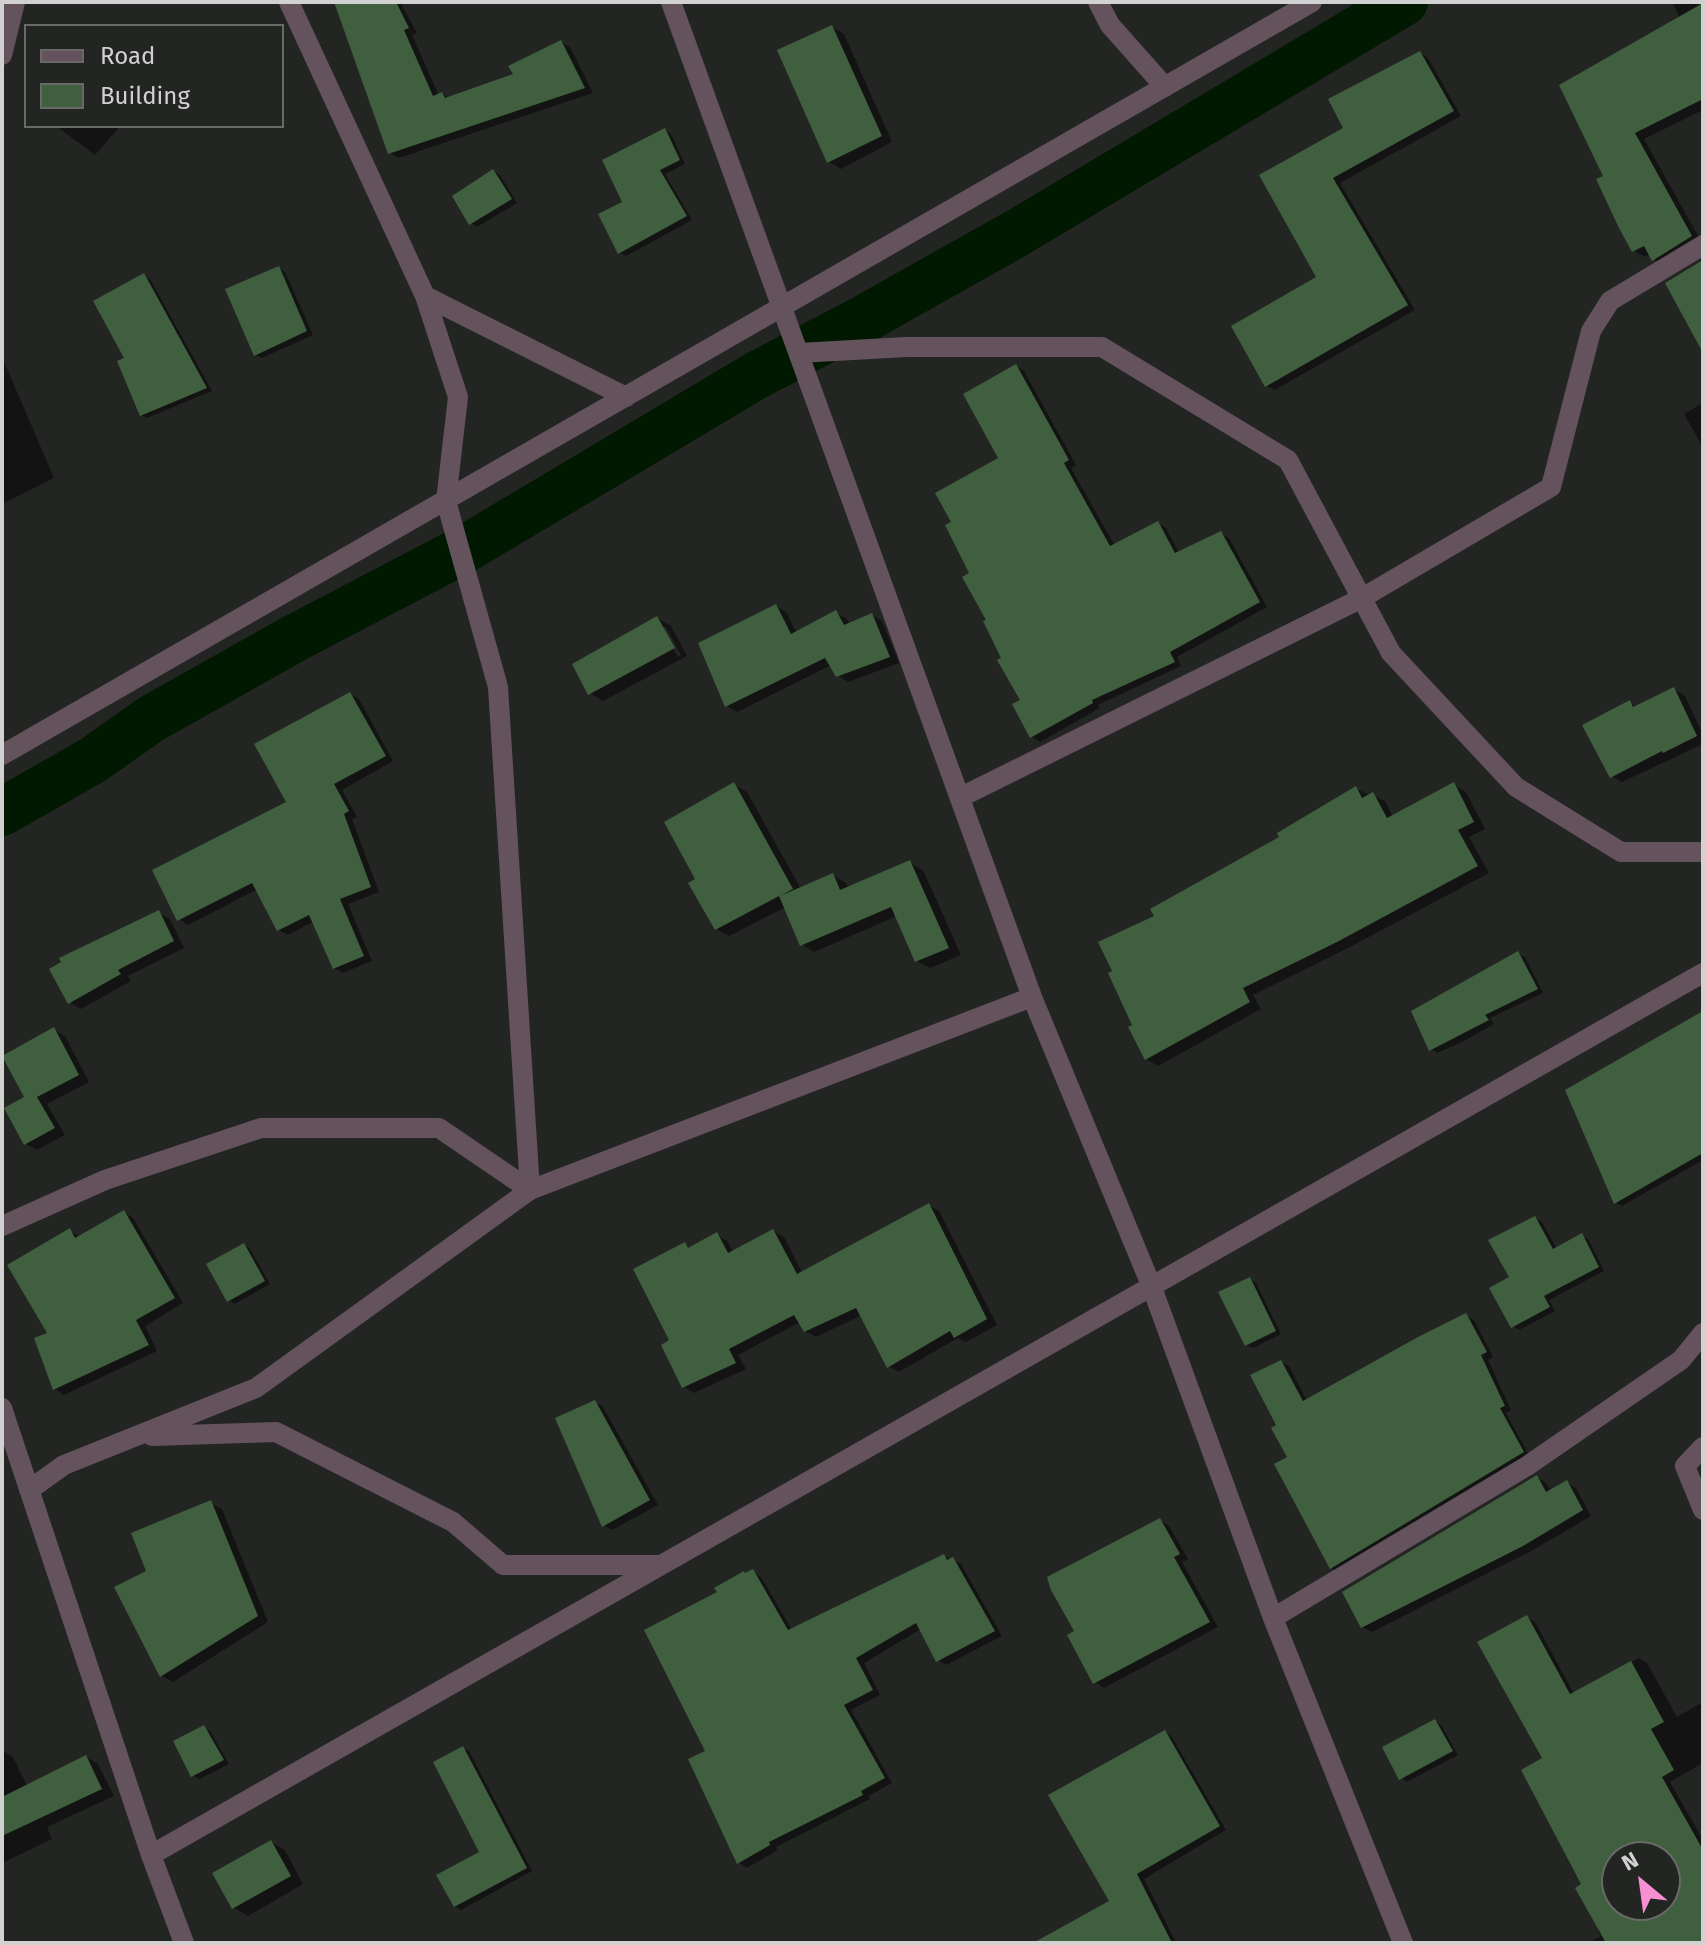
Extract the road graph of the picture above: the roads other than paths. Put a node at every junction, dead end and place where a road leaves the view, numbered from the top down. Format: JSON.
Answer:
{"nodes":[{"id":1,"x":15,"y":2,"type":"edge"},
{"id":2,"x":289,"y":2,"type":"edge"},
{"id":3,"x":671,"y":2,"type":"edge"},
{"id":4,"x":1098,"y":2,"type":"edge"},
{"id":5,"x":1312,"y":2,"type":"edge"},
{"id":6,"x":2,"y":55,"type":"edge"},
{"id":7,"x":1165,"y":87,"type":"junction"},
{"id":8,"x":1703,"y":245,"type":"edge"},
{"id":9,"x":425,"y":296,"type":"junction"},
{"id":10,"x":783,"y":307,"type":"junction"},
{"id":11,"x":799,"y":353,"type":"junction"},
{"id":12,"x":626,"y":397,"type":"junction"},
{"id":13,"x":446,"y":501,"type":"junction"},
{"id":14,"x":1362,"y":598,"type":"junction"},
{"id":15,"x":2,"y":755,"type":"edge"},
{"id":16,"x":961,"y":797,"type":"junction"},
{"id":17,"x":1703,"y":852,"type":"edge"},
{"id":18,"x":1703,"y":973,"type":"edge"},
{"id":19,"x":1032,"y":997,"type":"junction"},
{"id":20,"x":530,"y":1190,"type":"junction"},
{"id":21,"x":2,"y":1226,"type":"edge"},
{"id":22,"x":1151,"y":1285,"type":"junction"},
{"id":23,"x":1703,"y":1333,"type":"edge"},
{"id":24,"x":2,"y":1408,"type":"edge"},
{"id":25,"x":136,"y":1436,"type":"junction"},
{"id":26,"x":1703,"y":1447,"type":"edge"},
{"id":27,"x":29,"y":1490,"type":"junction"},
{"id":28,"x":1703,"y":1510,"type":"edge"},
{"id":29,"x":662,"y":1565,"type":"junction"},
{"id":30,"x":1273,"y":1618,"type":"junction"},
{"id":31,"x":151,"y":1855,"type":"junction"},
{"id":32,"x":184,"y":1943,"type":"edge"},
{"id":33,"x":1403,"y":1943,"type":"edge"}],
"edges":[{"from":1,"to":6,"type":"street"},
{"from":2,"to":9,"type":"street"},
{"from":3,"to":10,"type":"street"},
{"from":4,"to":7,"type":"street"},
{"from":5,"to":7,"type":"street"},
{"from":7,"to":10,"type":"street"},
{"from":8,"to":14,"type":"street"},
{"from":9,"to":12,"type":"street"},
{"from":9,"to":13,"type":"street"},
{"from":10,"to":11,"type":"street"},
{"from":10,"to":12,"type":"street"},
{"from":11,"to":14,"type":"street"},
{"from":11,"to":16,"type":"street"},
{"from":12,"to":13,"type":"street"},
{"from":13,"to":15,"type":"street"},
{"from":13,"to":20,"type":"street"},
{"from":14,"to":16,"type":"street"},
{"from":14,"to":17,"type":"street"},
{"from":16,"to":19,"type":"street"},
{"from":18,"to":22,"type":"street"},
{"from":19,"to":20,"type":"street"},
{"from":19,"to":22,"type":"street"},
{"from":20,"to":21,"type":"street"},
{"from":20,"to":25,"type":"street"},
{"from":22,"to":29,"type":"street"},
{"from":22,"to":30,"type":"street"},
{"from":23,"to":30,"type":"street"},
{"from":24,"to":27,"type":"street"},
{"from":25,"to":27,"type":"street"},
{"from":25,"to":29,"type":"street"},
{"from":26,"to":28,"type":"street"},
{"from":27,"to":31,"type":"street"},
{"from":29,"to":31,"type":"street"},
{"from":30,"to":33,"type":"street"},
{"from":31,"to":32,"type":"street"}]}
